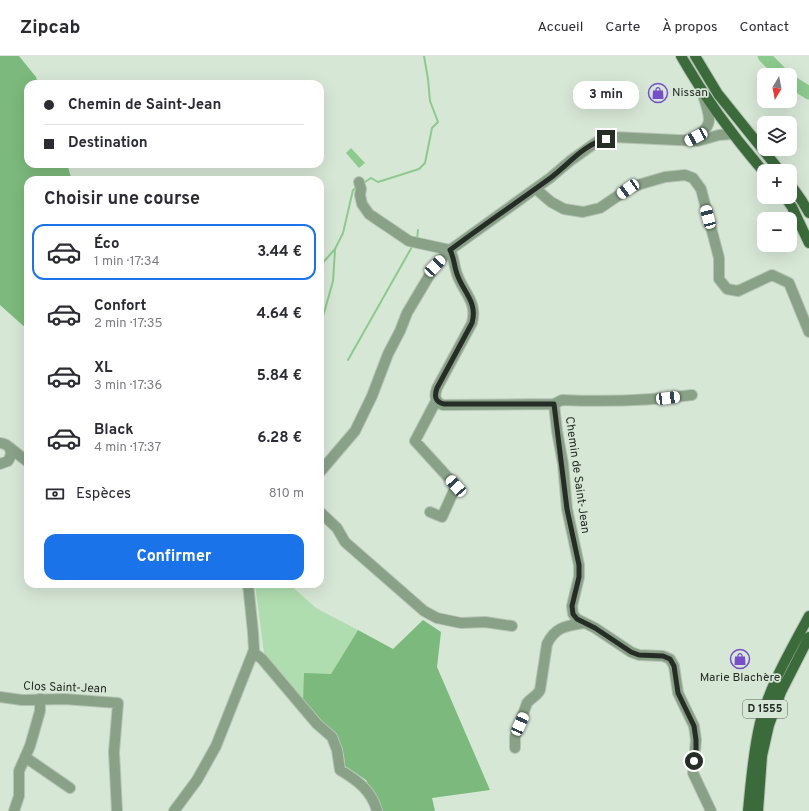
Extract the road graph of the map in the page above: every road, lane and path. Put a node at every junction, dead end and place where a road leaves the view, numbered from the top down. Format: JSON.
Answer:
{"nodes":[{"id":1,"x":682,"y":56,"type":"edge"},
{"id":2,"x":695,"y":56,"type":"edge"},
{"id":3,"x":702,"y":92,"type":"junction"},
{"id":4,"x":732,"y":134,"type":"junction"},
{"id":5,"x":688,"y":141,"type":"junction"},
{"id":6,"x":757,"y":164,"type":"edge"},
{"id":7,"x":774,"y":164,"type":"edge"},
{"id":8,"x":360,"y":185,"type":"dead end"},
{"id":9,"x":536,"y":189,"type":"junction"},
{"id":10,"x":797,"y":194,"type":"edge"},
{"id":11,"x":790,"y":204,"type":"edge"},
{"id":12,"x":809,"y":213,"type":"edge"},
{"id":13,"x":809,"y":243,"type":"edge"},
{"id":14,"x":450,"y":250,"type":"junction"},
{"id":15,"x":809,"y":332,"type":"edge"},
{"id":16,"x":692,"y":395,"type":"dead end"},
{"id":17,"x":436,"y":400,"type":"junction"},
{"id":18,"x":554,"y":404,"type":"junction"},
{"id":19,"x":0,"y":442,"type":"edge"},
{"id":20,"x":9,"y":448,"type":"junction"},
{"id":21,"x":24,"y":459,"type":"edge"},
{"id":22,"x":24,"y":461,"type":"edge"},
{"id":23,"x":4,"y":462,"type":"edge"},
{"id":24,"x":324,"y":467,"type":"edge"},
{"id":25,"x":430,"y":512,"type":"dead end"},
{"id":26,"x":324,"y":516,"type":"edge"},
{"id":27,"x":248,"y":588,"type":"edge"},
{"id":28,"x":809,"y":616,"type":"edge"},
{"id":29,"x":583,"y":623,"type":"junction"},
{"id":30,"x":512,"y":626,"type":"dead end"},
{"id":31,"x":809,"y":637,"type":"edge"},
{"id":32,"x":252,"y":652,"type":"junction"},
{"id":33,"x":0,"y":697,"type":"edge"},
{"id":34,"x":40,"y":699,"type":"junction"},
{"id":35,"x":515,"y":748,"type":"dead end"},
{"id":36,"x":26,"y":757,"type":"junction"},
{"id":37,"x":70,"y":788,"type":"dead end"},
{"id":38,"x":14,"y":811,"type":"edge"},
{"id":39,"x":117,"y":811,"type":"edge"},
{"id":40,"x":174,"y":811,"type":"edge"},
{"id":41,"x":377,"y":811,"type":"edge"},
{"id":42,"x":711,"y":811,"type":"edge"},
{"id":43,"x":748,"y":811,"type":"edge"},
{"id":44,"x":758,"y":811,"type":"edge"}],
"edges":[{"from":1,"to":3,"type":"main road"},
{"from":2,"to":7,"type":"main road"},
{"from":3,"to":4,"type":"main road"},
{"from":3,"to":5,"type":"street"},
{"from":4,"to":5,"type":"street"},
{"from":4,"to":6,"type":"main road"},
{"from":5,"to":9,"type":"street"},
{"from":8,"to":14,"type":"street"},
{"from":9,"to":14,"type":"street"},
{"from":9,"to":15,"type":"street"},
{"from":10,"to":12,"type":"main road"},
{"from":11,"to":13,"type":"main road"},
{"from":14,"to":17,"type":"street"},
{"from":14,"to":24,"type":"street"},
{"from":16,"to":18,"type":"street"},
{"from":17,"to":18,"type":"street","name":"Chemin de Saint-Jean"},
{"from":17,"to":25,"type":"street"},
{"from":18,"to":29,"type":"street","name":"Chemin de Saint-Jean"},
{"from":19,"to":20,"type":"street"},
{"from":20,"to":21,"type":"street"},
{"from":20,"to":23,"type":"street"},
{"from":22,"to":23,"type":"street"},
{"from":26,"to":30,"type":"street"},
{"from":27,"to":32,"type":"street"},
{"from":28,"to":43,"type":"main road","number":"D 1555"},
{"from":29,"to":35,"type":"street"},
{"from":29,"to":42,"type":"street","name":"Chemin de Saint-Jean"},
{"from":31,"to":44,"type":"main road","number":"D 1555"},
{"from":32,"to":40,"type":"street"},
{"from":32,"to":41,"type":"street"},
{"from":33,"to":34,"type":"street","name":"Clos Saint-Jean"},
{"from":34,"to":36,"type":"street"},
{"from":34,"to":39,"type":"street","name":"Clos Saint-Jean"},
{"from":36,"to":37,"type":"street"},
{"from":36,"to":38,"type":"street"}]}
